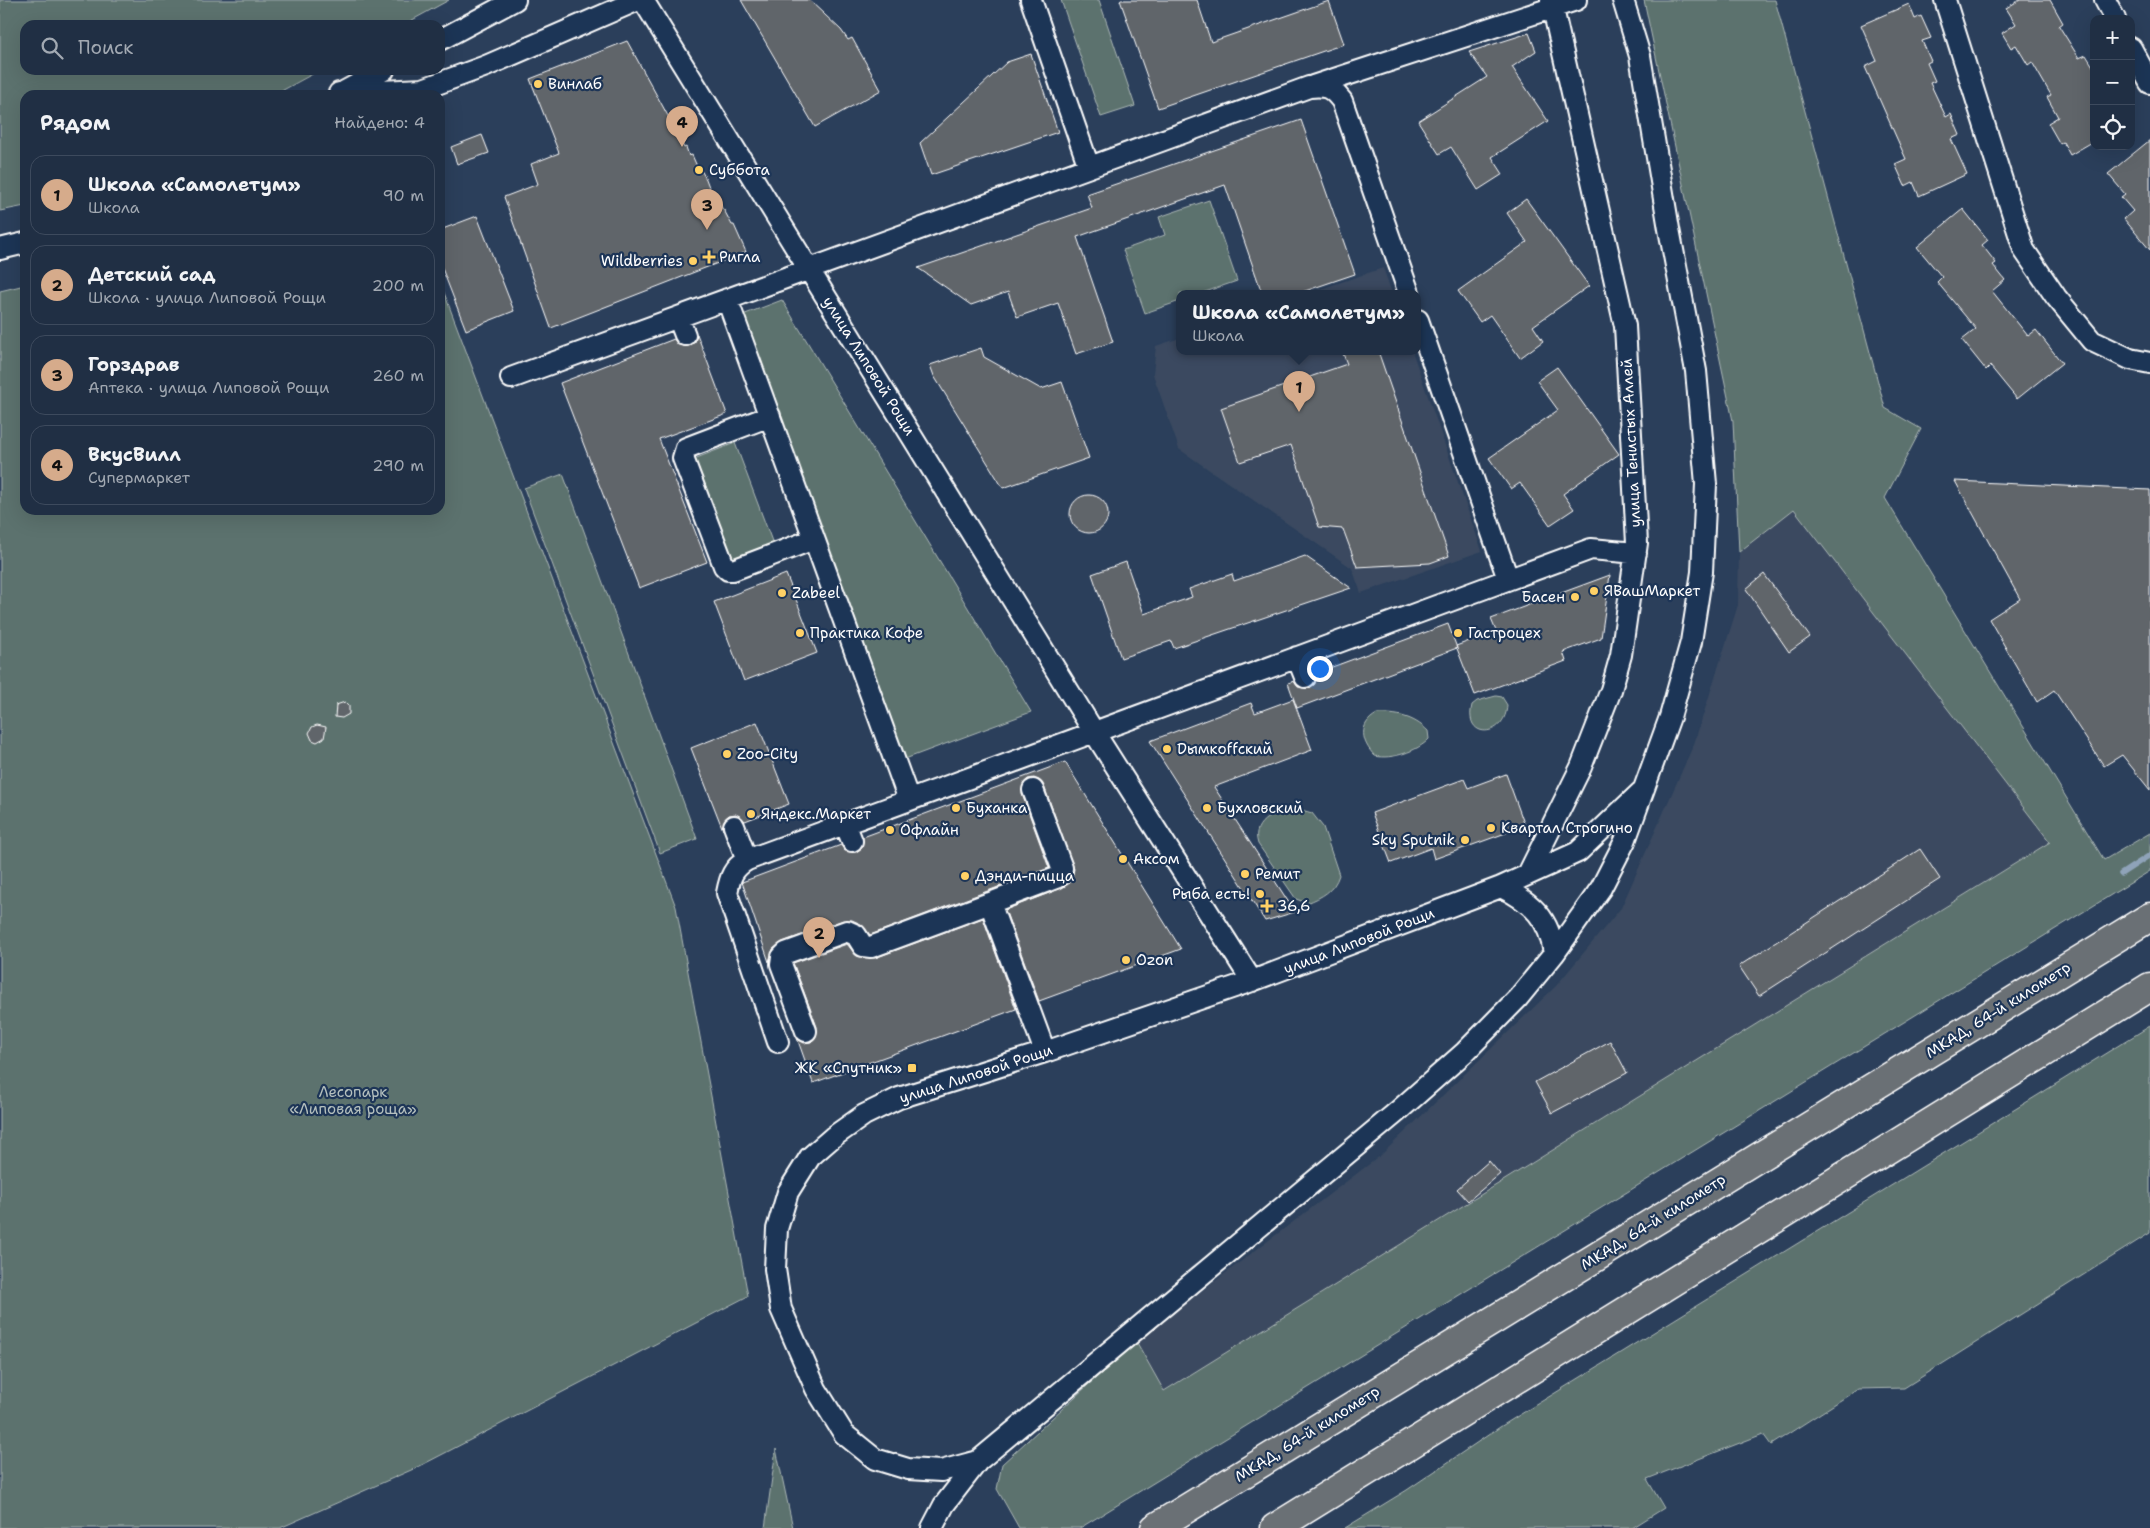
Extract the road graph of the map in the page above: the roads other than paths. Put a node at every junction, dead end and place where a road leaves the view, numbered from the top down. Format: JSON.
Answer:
{"nodes":[{"id":1,"x":515,"y":0,"type":"edge"},
{"id":2,"x":638,"y":0,"type":"edge"},
{"id":3,"x":643,"y":0,"type":"edge"},
{"id":4,"x":1031,"y":0,"type":"edge"},
{"id":5,"x":1576,"y":0,"type":"edge"},
{"id":6,"x":1623,"y":0,"type":"edge"},
{"id":7,"x":1945,"y":0,"type":"edge"},
{"id":8,"x":2105,"y":0,"type":"edge"},
{"id":9,"x":1552,"y":4,"type":"edge"},
{"id":10,"x":2113,"y":15,"type":"edge"},
{"id":11,"x":445,"y":37,"type":"edge"},
{"id":12,"x":2135,"y":55,"type":"edge"},
{"id":13,"x":374,"y":75,"type":"edge"},
{"id":14,"x":2150,"y":82,"type":"edge"},
{"id":15,"x":1309,"y":87,"type":"junction"},
{"id":16,"x":346,"y":90,"type":"edge"},
{"id":17,"x":406,"y":90,"type":"edge"},
{"id":18,"x":1089,"y":167,"type":"junction"},
{"id":19,"x":20,"y":244,"type":"edge"},
{"id":20,"x":0,"y":250,"type":"edge"},
{"id":21,"x":809,"y":270,"type":"junction"},
{"id":22,"x":1408,"y":290,"type":"edge"},
{"id":23,"x":726,"y":299,"type":"junction"},
{"id":24,"x":1421,"y":329,"type":"edge"},
{"id":25,"x":2150,"y":363,"type":"edge"},
{"id":26,"x":511,"y":378,"type":"dead end"},
{"id":27,"x":770,"y":416,"type":"junction"},
{"id":28,"x":814,"y":539,"type":"junction"},
{"id":29,"x":1636,"y":553,"type":"junction"},
{"id":30,"x":1508,"y":579,"type":"junction"},
{"id":31,"x":1298,"y":657,"type":"junction"},
{"id":32,"x":1305,"y":677,"type":"dead end"},
{"id":33,"x":1094,"y":732,"type":"junction"},
{"id":34,"x":1033,"y":790,"type":"dead end"},
{"id":35,"x":1642,"y":791,"type":"junction"},
{"id":36,"x":909,"y":800,"type":"junction"},
{"id":37,"x":734,"y":826,"type":"dead end"},
{"id":38,"x":747,"y":860,"type":"junction"},
{"id":39,"x":1528,"y":874,"type":"junction"},
{"id":40,"x":1501,"y":888,"type":"junction"},
{"id":41,"x":990,"y":903,"type":"junction"},
{"id":42,"x":2150,"y":917,"type":"edge"},
{"id":43,"x":1554,"y":954,"type":"junction"},
{"id":44,"x":1252,"y":981,"type":"junction"},
{"id":45,"x":2150,"y":987,"type":"edge"},
{"id":46,"x":806,"y":1031,"type":"dead end"},
{"id":47,"x":778,"y":1042,"type":"dead end"},
{"id":48,"x":1045,"y":1052,"type":"junction"},
{"id":49,"x":978,"y":1462,"type":"junction"},
{"id":50,"x":932,"y":1470,"type":"junction"},
{"id":51,"x":948,"y":1500,"type":"junction"},
{"id":52,"x":932,"y":1528,"type":"edge"},
{"id":53,"x":1155,"y":1528,"type":"edge"},
{"id":54,"x":1275,"y":1528,"type":"edge"}],
"edges":[{"from":1,"to":11,"type":"street"},
{"from":2,"to":17,"type":"street"},
{"from":3,"to":21,"type":"street","name":"улица Липовой Рощи"},
{"from":4,"to":18,"type":"street"},
{"from":5,"to":9,"type":"street"},
{"from":6,"to":35,"type":"street"},
{"from":7,"to":25,"type":"street"},
{"from":8,"to":10,"type":"street"},
{"from":9,"to":15,"type":"street"},
{"from":9,"to":29,"type":"street","name":"улица Тенистых Аллей"},
{"from":12,"to":14,"type":"street"},
{"from":13,"to":16,"type":"street"},
{"from":15,"to":18,"type":"street"},
{"from":15,"to":22,"type":"street"},
{"from":18,"to":21,"type":"street"},
{"from":19,"to":20,"type":"street"},
{"from":21,"to":23,"type":"street"},
{"from":21,"to":33,"type":"street","name":"улица Липовой Рощи"},
{"from":23,"to":26,"type":"street"},
{"from":23,"to":27,"type":"street"},
{"from":24,"to":30,"type":"street"},
{"from":27,"to":28,"type":"street"},
{"from":27,"to":28,"type":"street"},
{"from":28,"to":36,"type":"street"},
{"from":29,"to":30,"type":"street"},
{"from":29,"to":39,"type":"street","name":"улица Тенистых Аллей"},
{"from":30,"to":31,"type":"street"},
{"from":31,"to":32,"type":"street"},
{"from":31,"to":33,"type":"street"},
{"from":33,"to":36,"type":"street"},
{"from":33,"to":44,"type":"street","name":"улица Липовой Рощи"},
{"from":34,"to":41,"type":"street"},
{"from":35,"to":39,"type":"street","name":"улица Липовой Рощи"},
{"from":35,"to":43,"type":"street"},
{"from":36,"to":38,"type":"street"},
{"from":37,"to":38,"type":"street"},
{"from":38,"to":47,"type":"street"},
{"from":39,"to":40,"type":"street","name":"улица Липовой Рощи"},
{"from":40,"to":43,"type":"street"},
{"from":40,"to":44,"type":"street","name":"улица Липовой Рощи"},
{"from":41,"to":46,"type":"street"},
{"from":41,"to":48,"type":"street"},
{"from":42,"to":53,"type":"highway","name":"МКАД, 64-й километр"},
{"from":43,"to":49,"type":"street"},
{"from":44,"to":48,"type":"street","name":"улица Липовой Рощи"},
{"from":45,"to":54,"type":"highway"},
{"from":48,"to":50,"type":"street","name":"улица Липовой Рощи"},
{"from":49,"to":50,"type":"street","name":"улица Липовой Рощи"},
{"from":49,"to":51,"type":"street"},
{"from":50,"to":51,"type":"street"},
{"from":51,"to":52,"type":"street"}]}
